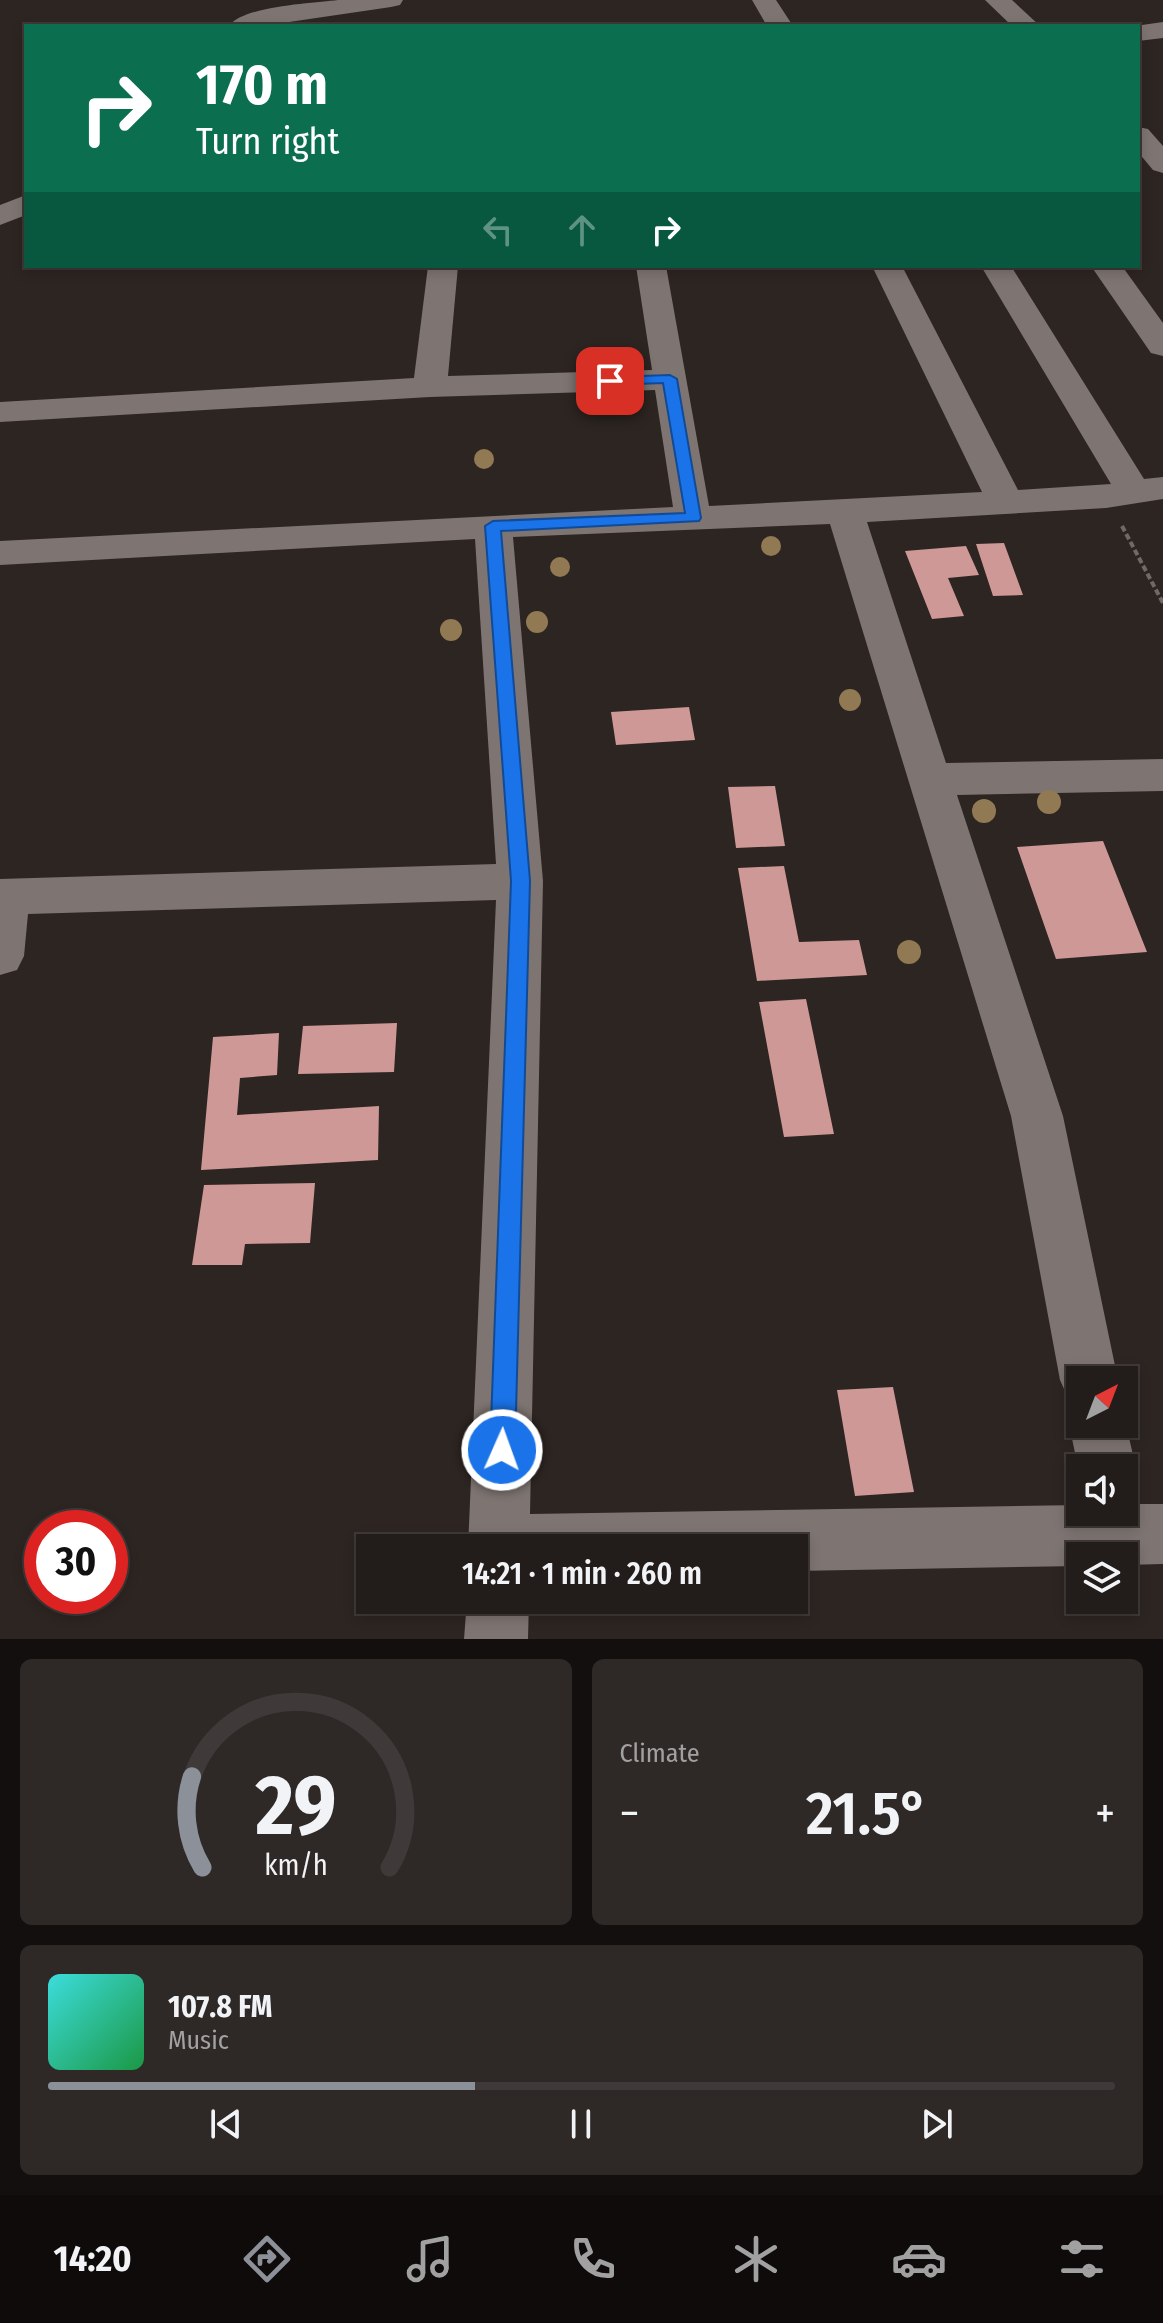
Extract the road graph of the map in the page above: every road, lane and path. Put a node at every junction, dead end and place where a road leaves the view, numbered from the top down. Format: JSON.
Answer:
{"nodes":[{"id":1,"x":391,"y":0,"type":"edge"},
{"id":2,"x":764,"y":0,"type":"edge"},
{"id":3,"x":997,"y":0,"type":"edge"},
{"id":4,"x":246,"y":24,"type":"edge"},
{"id":5,"x":779,"y":24,"type":"edge"},
{"id":6,"x":1025,"y":24,"type":"edge"},
{"id":7,"x":1163,"y":30,"type":"edge"},
{"id":8,"x":1140,"y":33,"type":"edge"},
{"id":9,"x":1140,"y":139,"type":"edge"},
{"id":10,"x":1153,"y":162,"type":"edge"},
{"id":11,"x":24,"y":205,"type":"edge"},
{"id":12,"x":0,"y":216,"type":"edge"},
{"id":13,"x":443,"y":268,"type":"edge"},
{"id":14,"x":651,"y":268,"type":"edge"},
{"id":15,"x":888,"y":268,"type":"edge"},
{"id":16,"x":997,"y":268,"type":"edge"},
{"id":17,"x":1107,"y":268,"type":"edge"},
{"id":18,"x":1163,"y":346,"type":"edge"},
{"id":19,"x":670,"y":379,"type":"junction"},
{"id":20,"x":430,"y":387,"type":"junction"},
{"id":21,"x":0,"y":412,"type":"edge"},
{"id":22,"x":1135,"y":492,"type":"edge"},
{"id":23,"x":1005,"y":501,"type":"junction"},
{"id":24,"x":845,"y":512,"type":"junction"},
{"id":25,"x":693,"y":518,"type":"junction"},
{"id":26,"x":493,"y":526,"type":"junction"},
{"id":27,"x":0,"y":553,"type":"edge"},
{"id":28,"x":1163,"y":603,"type":"edge"},
{"id":29,"x":1163,"y":775,"type":"edge"},
{"id":30,"x":931,"y":779,"type":"junction"},
{"id":31,"x":520,"y":881,"type":"junction"},
{"id":32,"x":4,"y":897,"type":"edge"},
{"id":33,"x":0,"y":956,"type":"edge"},
{"id":34,"x":1086,"y":1366,"type":"edge"},
{"id":35,"x":1133,"y":1527,"type":"edge"},
{"id":36,"x":500,"y":1534,"type":"edge"},
{"id":37,"x":808,"y":1546,"type":"edge"},
{"id":38,"x":497,"y":1614,"type":"edge"},
{"id":39,"x":496,"y":1639,"type":"edge"}],
"edges":[{"from":1,"to":4,"type":"street"},
{"from":2,"to":5,"type":"street"},
{"from":3,"to":6,"type":"street"},
{"from":7,"to":8,"type":"street"},
{"from":9,"to":10,"type":"street"},
{"from":11,"to":12,"type":"street"},
{"from":13,"to":20,"type":"street"},
{"from":14,"to":19,"type":"street"},
{"from":15,"to":23,"type":"street"},
{"from":16,"to":22,"type":"street"},
{"from":17,"to":18,"type":"street"},
{"from":19,"to":20,"type":"street"},
{"from":19,"to":25,"type":"street"},
{"from":20,"to":21,"type":"street"},
{"from":22,"to":23,"type":"street"},
{"from":22,"to":28,"type":"path"},
{"from":23,"to":24,"type":"street"},
{"from":24,"to":25,"type":"street"},
{"from":24,"to":30,"type":"street"},
{"from":25,"to":26,"type":"street"},
{"from":26,"to":27,"type":"street"},
{"from":26,"to":31,"type":"street"},
{"from":29,"to":30,"type":"street"},
{"from":30,"to":34,"type":"street"},
{"from":31,"to":32,"type":"street"},
{"from":31,"to":36,"type":"street"},
{"from":32,"to":33,"type":"street"},
{"from":35,"to":37,"type":"street"},
{"from":38,"to":39,"type":"street"}]}
